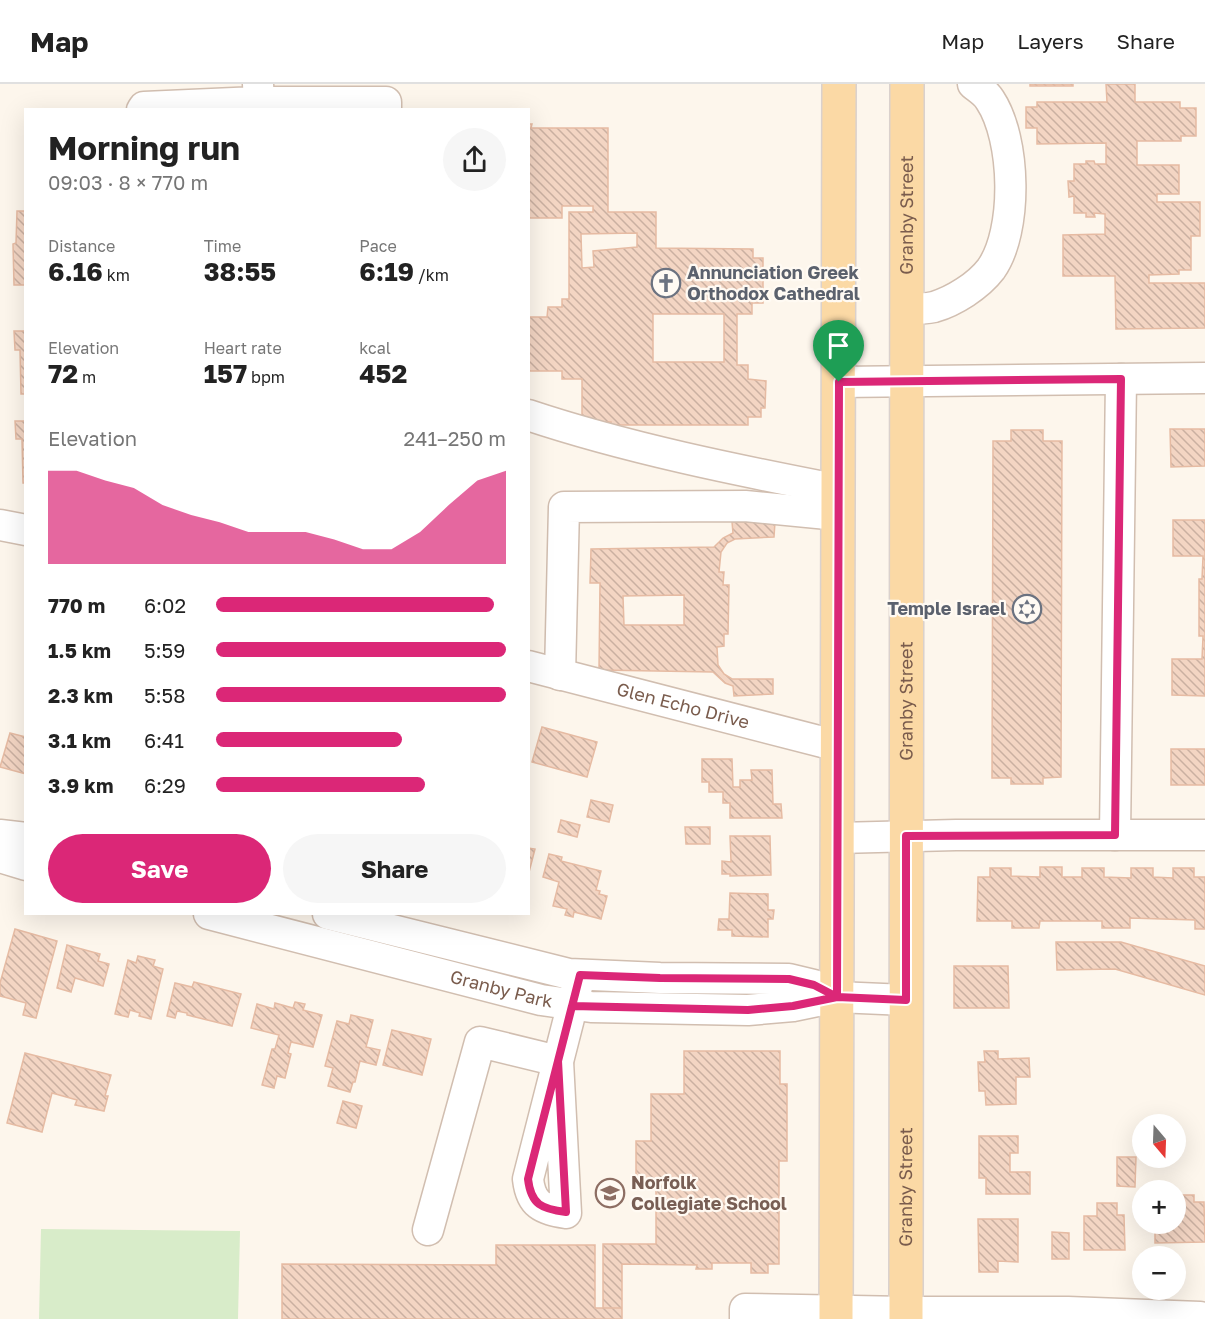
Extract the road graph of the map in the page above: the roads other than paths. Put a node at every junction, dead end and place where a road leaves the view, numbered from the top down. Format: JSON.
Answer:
{"nodes":[{"id":1,"x":839,"y":84,"type":"edge"},
{"id":2,"x":907,"y":84,"type":"edge"},
{"id":3,"x":973,"y":84,"type":"edge"},
{"id":4,"x":259,"y":93,"type":"edge"},
{"id":5,"x":194,"y":94,"type":"edge"},
{"id":6,"x":143,"y":108,"type":"edge"},
{"id":7,"x":386,"y":108,"type":"edge"},
{"id":8,"x":906,"y":309,"type":"junction"},
{"id":9,"x":1205,"y":378,"type":"edge"},
{"id":10,"x":1121,"y":379,"type":"junction"},
{"id":11,"x":906,"y":381,"type":"junction"},
{"id":12,"x":839,"y":382,"type":"junction"},
{"id":13,"x":530,"y":416,"type":"edge"},
{"id":14,"x":838,"y":502,"type":"junction"},
{"id":15,"x":0,"y":525,"type":"edge"},
{"id":16,"x":24,"y":530,"type":"edge"},
{"id":17,"x":530,"y":667,"type":"edge"},
{"id":18,"x":560,"y":675,"type":"junction"},
{"id":19,"x":838,"y":746,"type":"junction"},
{"id":20,"x":0,"y":835,"type":"edge"},
{"id":21,"x":1115,"y":835,"type":"junction"},
{"id":22,"x":1205,"y":835,"type":"edge"},
{"id":23,"x":906,"y":836,"type":"junction"},
{"id":24,"x":24,"y":838,"type":"edge"},
{"id":25,"x":838,"y":838,"type":"junction"},
{"id":26,"x":0,"y":856,"type":"edge"},
{"id":27,"x":24,"y":864,"type":"edge"},
{"id":28,"x":213,"y":915,"type":"edge"},
{"id":29,"x":332,"y":915,"type":"edge"},
{"id":30,"x":580,"y":975,"type":"junction"},
{"id":31,"x":837,"y":997,"type":"junction"},
{"id":32,"x":906,"y":1000,"type":"junction"},
{"id":33,"x":572,"y":1006,"type":"junction"},
{"id":34,"x":428,"y":1230,"type":"dead end"},
{"id":35,"x":837,"y":1314,"type":"edge"},
{"id":36,"x":906,"y":1316,"type":"edge"},
{"id":37,"x":745,"y":1319,"type":"edge"},
{"id":38,"x":1205,"y":1319,"type":"edge"}],
"edges":[{"from":1,"to":12,"type":"main road"},
{"from":2,"to":8,"type":"main road","name":"Granby Street"},
{"from":3,"to":8,"type":"street"},
{"from":4,"to":5,"type":"street"},
{"from":4,"to":7,"type":"street"},
{"from":5,"to":6,"type":"street"},
{"from":8,"to":11,"type":"main road","name":"Granby Street"},
{"from":9,"to":10,"type":"street"},
{"from":10,"to":11,"type":"street"},
{"from":10,"to":21,"type":"street"},
{"from":11,"to":12,"type":"street"},
{"from":11,"to":23,"type":"main road","name":"Granby Street"},
{"from":12,"to":14,"type":"main road"},
{"from":13,"to":14,"type":"street"},
{"from":14,"to":18,"type":"street"},
{"from":14,"to":19,"type":"main road"},
{"from":15,"to":16,"type":"street"},
{"from":17,"to":18,"type":"street","name":"Glen Echo Drive"},
{"from":18,"to":19,"type":"street","name":"Glen Echo Drive"},
{"from":19,"to":25,"type":"main road"},
{"from":20,"to":24,"type":"street"},
{"from":21,"to":22,"type":"street"},
{"from":21,"to":23,"type":"street"},
{"from":23,"to":25,"type":"street"},
{"from":23,"to":32,"type":"main road","name":"Granby Street"},
{"from":25,"to":31,"type":"main road"},
{"from":26,"to":27,"type":"street"},
{"from":28,"to":33,"type":"street","name":"Granby Park"},
{"from":29,"to":30,"type":"street","name":"Granby Park"},
{"from":30,"to":31,"type":"street","name":"Granby Park"},
{"from":30,"to":33,"type":"street"},
{"from":31,"to":32,"type":"street","name":"Granby Park"},
{"from":31,"to":33,"type":"street","name":"Granby Park"},
{"from":31,"to":35,"type":"main road"},
{"from":32,"to":36,"type":"main road","name":"Granby Street"},
{"from":33,"to":34,"type":"street"},
{"from":35,"to":36,"type":"street"},
{"from":35,"to":37,"type":"street"},
{"from":36,"to":38,"type":"street"}]}
